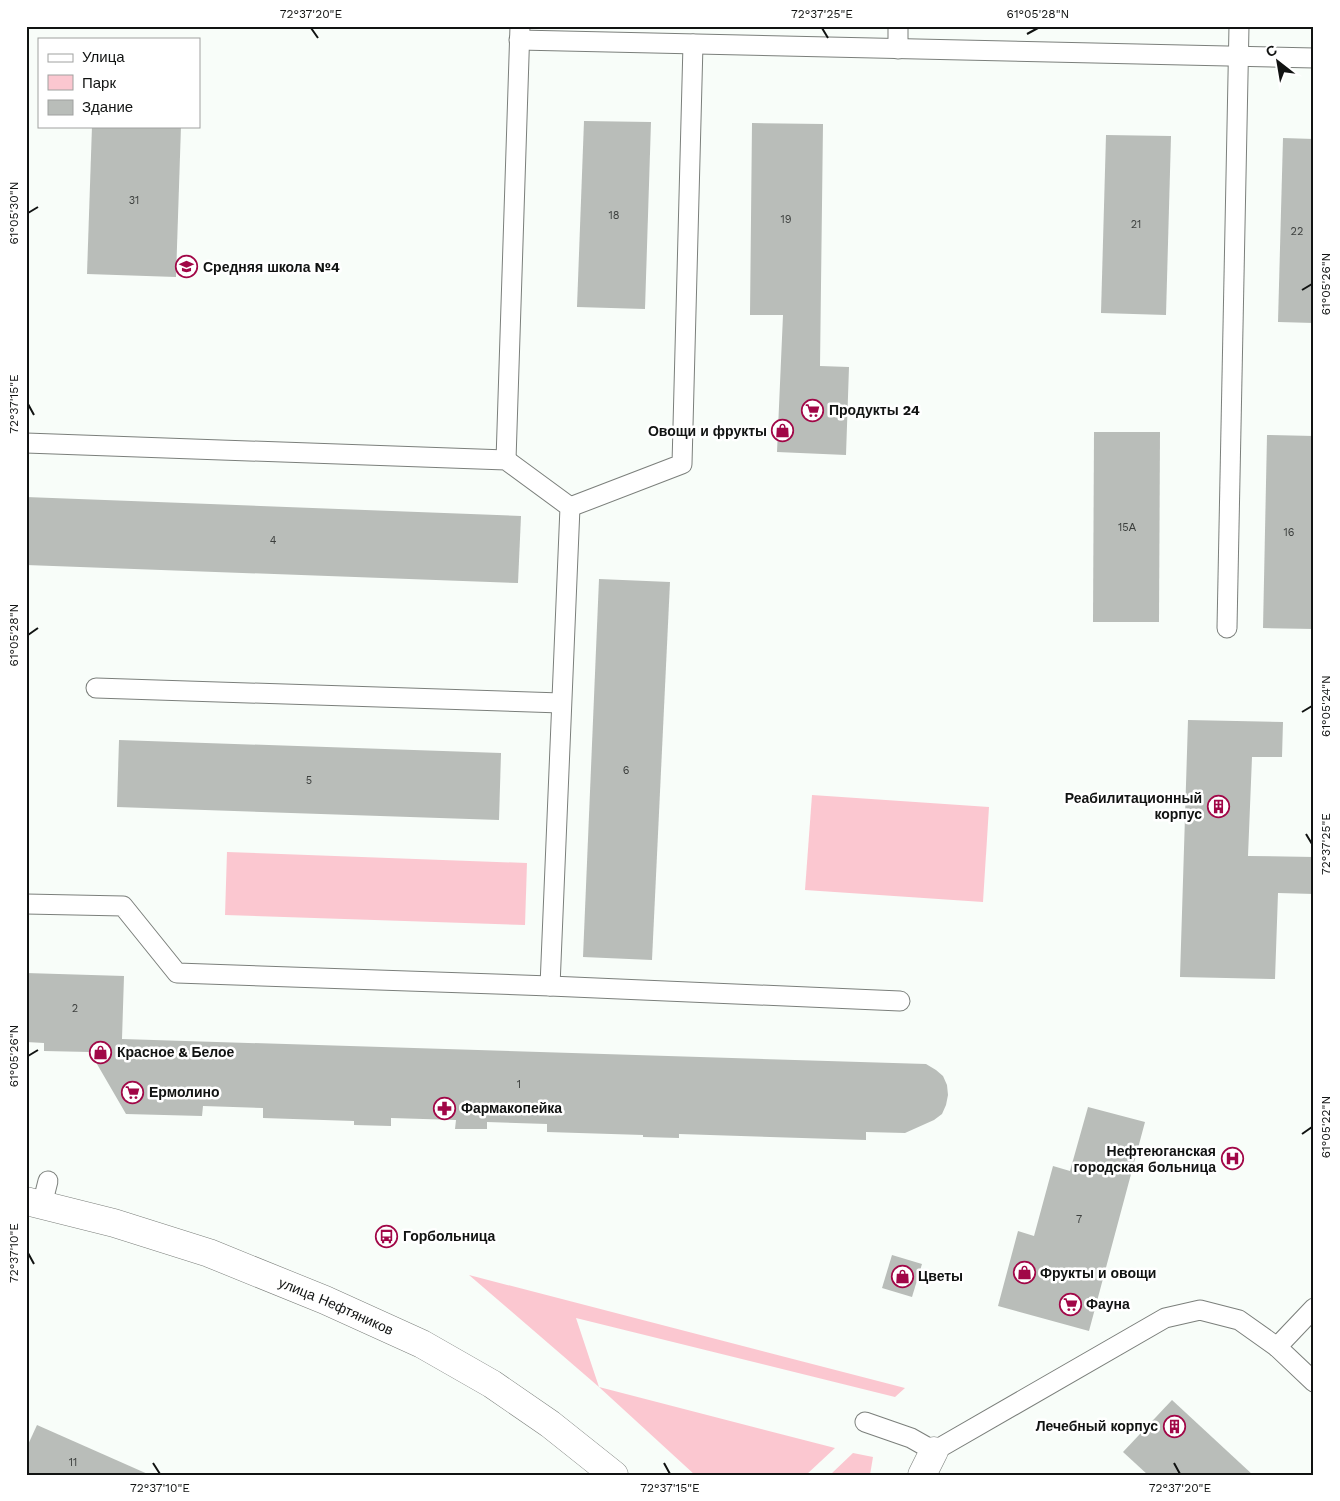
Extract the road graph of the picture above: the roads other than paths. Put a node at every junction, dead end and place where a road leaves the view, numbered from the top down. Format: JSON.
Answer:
{"nodes":[{"id":1,"x":898,"y":26,"type":"edge"},
{"id":2,"x":1239,"y":26,"type":"edge"},
{"id":3,"x":519,"y":33,"type":"edge"},
{"id":4,"x":694,"y":44,"type":"junction"},
{"id":5,"x":898,"y":49,"type":"junction"},
{"id":6,"x":1239,"y":56,"type":"junction"},
{"id":7,"x":1314,"y":58,"type":"edge"},
{"id":8,"x":26,"y":443,"type":"edge"},
{"id":9,"x":506,"y":460,"type":"junction"},
{"id":10,"x":570,"y":507,"type":"junction"},
{"id":11,"x":1227,"y":628,"type":"dead end"},
{"id":12,"x":96,"y":688,"type":"dead end"},
{"id":13,"x":562,"y":703,"type":"junction"},
{"id":14,"x":26,"y":904,"type":"edge"},
{"id":15,"x":550,"y":986,"type":"junction"},
{"id":16,"x":900,"y":1001,"type":"dead end"},
{"id":17,"x":39,"y":1196,"type":"edge"},
{"id":18,"x":1314,"y":1308,"type":"edge"},
{"id":19,"x":1278,"y":1347,"type":"junction"},
{"id":20,"x":1314,"y":1382,"type":"edge"},
{"id":21,"x":865,"y":1422,"type":"dead end"},
{"id":22,"x":934,"y":1451,"type":"junction"},
{"id":23,"x":614,"y":1475,"type":"edge"},
{"id":24,"x":922,"y":1475,"type":"edge"}],
"edges":[{"from":1,"to":5,"type":"lane"},
{"from":2,"to":6,"type":"lane"},
{"from":3,"to":4,"type":"lane"},
{"from":3,"to":9,"type":"lane"},
{"from":4,"to":5,"type":"lane"},
{"from":4,"to":10,"type":"lane"},
{"from":5,"to":6,"type":"lane"},
{"from":6,"to":7,"type":"lane"},
{"from":6,"to":11,"type":"lane"},
{"from":8,"to":9,"type":"lane"},
{"from":9,"to":10,"type":"lane"},
{"from":10,"to":13,"type":"lane"},
{"from":12,"to":13,"type":"lane"},
{"from":13,"to":15,"type":"lane"},
{"from":14,"to":15,"type":"lane"},
{"from":15,"to":16,"type":"lane"},
{"from":17,"to":23,"type":"main road","name":"улица Нефтяников"},
{"from":18,"to":19,"type":"lane"},
{"from":19,"to":20,"type":"lane"},
{"from":19,"to":22,"type":"lane"},
{"from":21,"to":22,"type":"lane"},
{"from":22,"to":24,"type":"main road"}]}
